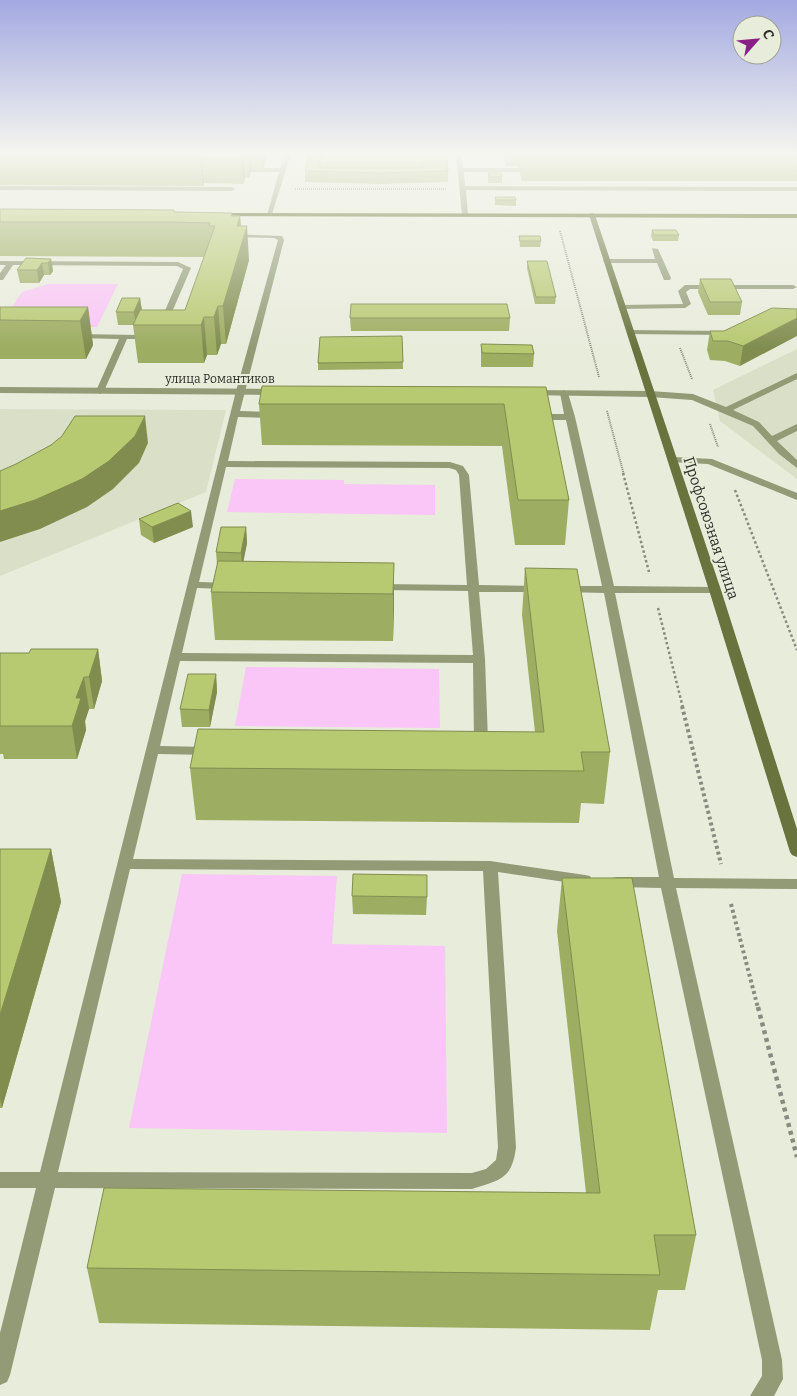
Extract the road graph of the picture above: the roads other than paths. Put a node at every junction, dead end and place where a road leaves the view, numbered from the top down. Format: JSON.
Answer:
{"nodes":[{"id":1,"x":593,"y":219,"type":"edge"},
{"id":2,"x":227,"y":235,"type":"edge"},
{"id":3,"x":654,"y":249,"type":"dead end"},
{"id":4,"x":607,"y":261,"type":"junction"},
{"id":5,"x":660,"y":261,"type":"junction"},
{"id":6,"x":0,"y":263,"type":"edge"},
{"id":7,"x":11,"y":263,"type":"junction"},
{"id":8,"x":0,"y":278,"type":"edge"},
{"id":9,"x":667,"y":278,"type":"dead end"},
{"id":10,"x":792,"y":288,"type":"dead end"},
{"id":11,"x":622,"y":307,"type":"junction"},
{"id":12,"x":630,"y":332,"type":"junction"},
{"id":13,"x":730,"y":333,"type":"edge"},
{"id":14,"x":67,"y":336,"type":"edge"},
{"id":15,"x":124,"y":337,"type":"junction"},
{"id":16,"x":797,"y":376,"type":"edge"},
{"id":17,"x":0,"y":390,"type":"edge"},
{"id":18,"x":100,"y":390,"type":"junction"},
{"id":19,"x":240,"y":392,"type":"junction"},
{"id":20,"x":290,"y":392,"type":"edge"},
{"id":21,"x":525,"y":392,"type":"edge"},
{"id":22,"x":564,"y":393,"type":"junction"},
{"id":23,"x":650,"y":394,"type":"junction"},
{"id":24,"x":726,"y":410,"type":"junction"},
{"id":25,"x":235,"y":414,"type":"junction"},
{"id":26,"x":284,"y":415,"type":"edge"},
{"id":27,"x":521,"y":417,"type":"edge"},
{"id":28,"x":570,"y":417,"type":"junction"},
{"id":29,"x":797,"y":427,"type":"edge"},
{"id":30,"x":772,"y":440,"type":"junction"},
{"id":31,"x":672,"y":460,"type":"junction"},
{"id":32,"x":223,"y":464,"type":"junction"},
{"id":33,"x":797,"y":465,"type":"edge"},
{"id":34,"x":797,"y":497,"type":"edge"},
{"id":35,"x":194,"y":586,"type":"junction"},
{"id":36,"x":244,"y":586,"type":"edge"},
{"id":37,"x":363,"y":587,"type":"edge"},
{"id":38,"x":473,"y":588,"type":"junction"},
{"id":39,"x":608,"y":590,"type":"junction"},
{"id":40,"x":715,"y":590,"type":"junction"},
{"id":41,"x":176,"y":657,"type":"junction"},
{"id":42,"x":479,"y":659,"type":"junction"},
{"id":43,"x":152,"y":750,"type":"junction"},
{"id":44,"x":222,"y":751,"type":"edge"},
{"id":45,"x":468,"y":751,"type":"edge"},
{"id":46,"x":797,"y":852,"type":"edge"},
{"id":47,"x":125,"y":864,"type":"junction"},
{"id":48,"x":490,"y":866,"type":"junction"},
{"id":49,"x":668,"y":884,"type":"junction"},
{"id":50,"x":797,"y":884,"type":"edge"},
{"id":51,"x":0,"y":1180,"type":"edge"},
{"id":52,"x":47,"y":1181,"type":"junction"},
{"id":53,"x":0,"y":1375,"type":"edge"},
{"id":54,"x":761,"y":1396,"type":"edge"}],
"edges":[{"from":1,"to":4,"type":"main road","name":"Профсоюзная улица"},
{"from":2,"to":19,"type":"street"},
{"from":3,"to":5,"type":"street"},
{"from":4,"to":5,"type":"street"},
{"from":4,"to":11,"type":"main road","name":"Профсоюзная улица"},
{"from":5,"to":9,"type":"street"},
{"from":6,"to":7,"type":"street"},
{"from":7,"to":8,"type":"street"},
{"from":7,"to":15,"type":"street"},
{"from":10,"to":11,"type":"street"},
{"from":11,"to":12,"type":"main road","name":"Профсоюзная улица"},
{"from":12,"to":13,"type":"street"},
{"from":12,"to":23,"type":"main road","name":"Профсоюзная улица"},
{"from":14,"to":15,"type":"street"},
{"from":15,"to":18,"type":"street"},
{"from":16,"to":24,"type":"street"},
{"from":17,"to":18,"type":"street","name":"улица Романтиков"},
{"from":18,"to":19,"type":"street","name":"улица Романтиков"},
{"from":19,"to":20,"type":"street","name":"улица Романтиков"},
{"from":19,"to":25,"type":"street"},
{"from":21,"to":22,"type":"street"},
{"from":22,"to":23,"type":"street"},
{"from":22,"to":28,"type":"street"},
{"from":23,"to":24,"type":"street"},
{"from":23,"to":31,"type":"main road","name":"Профсоюзная улица"},
{"from":24,"to":30,"type":"street"},
{"from":25,"to":26,"type":"street"},
{"from":25,"to":32,"type":"street"},
{"from":27,"to":28,"type":"street"},
{"from":28,"to":39,"type":"street"},
{"from":29,"to":30,"type":"street"},
{"from":30,"to":33,"type":"street"},
{"from":31,"to":34,"type":"street"},
{"from":31,"to":40,"type":"main road","name":"Профсоюзная улица"},
{"from":32,"to":35,"type":"street"},
{"from":32,"to":38,"type":"street"},
{"from":35,"to":36,"type":"street"},
{"from":35,"to":41,"type":"street"},
{"from":37,"to":38,"type":"street"},
{"from":38,"to":39,"type":"street"},
{"from":38,"to":42,"type":"street"},
{"from":39,"to":40,"type":"street"},
{"from":39,"to":49,"type":"street"},
{"from":40,"to":46,"type":"main road","name":"Профсоюзная улица"},
{"from":41,"to":42,"type":"street"},
{"from":41,"to":43,"type":"street"},
{"from":42,"to":45,"type":"street"},
{"from":43,"to":44,"type":"street"},
{"from":43,"to":47,"type":"street"},
{"from":47,"to":48,"type":"street"},
{"from":47,"to":52,"type":"street"},
{"from":48,"to":49,"type":"street"},
{"from":48,"to":52,"type":"street"},
{"from":49,"to":50,"type":"street"},
{"from":49,"to":54,"type":"street"},
{"from":51,"to":52,"type":"street"},
{"from":52,"to":53,"type":"street"}]}
